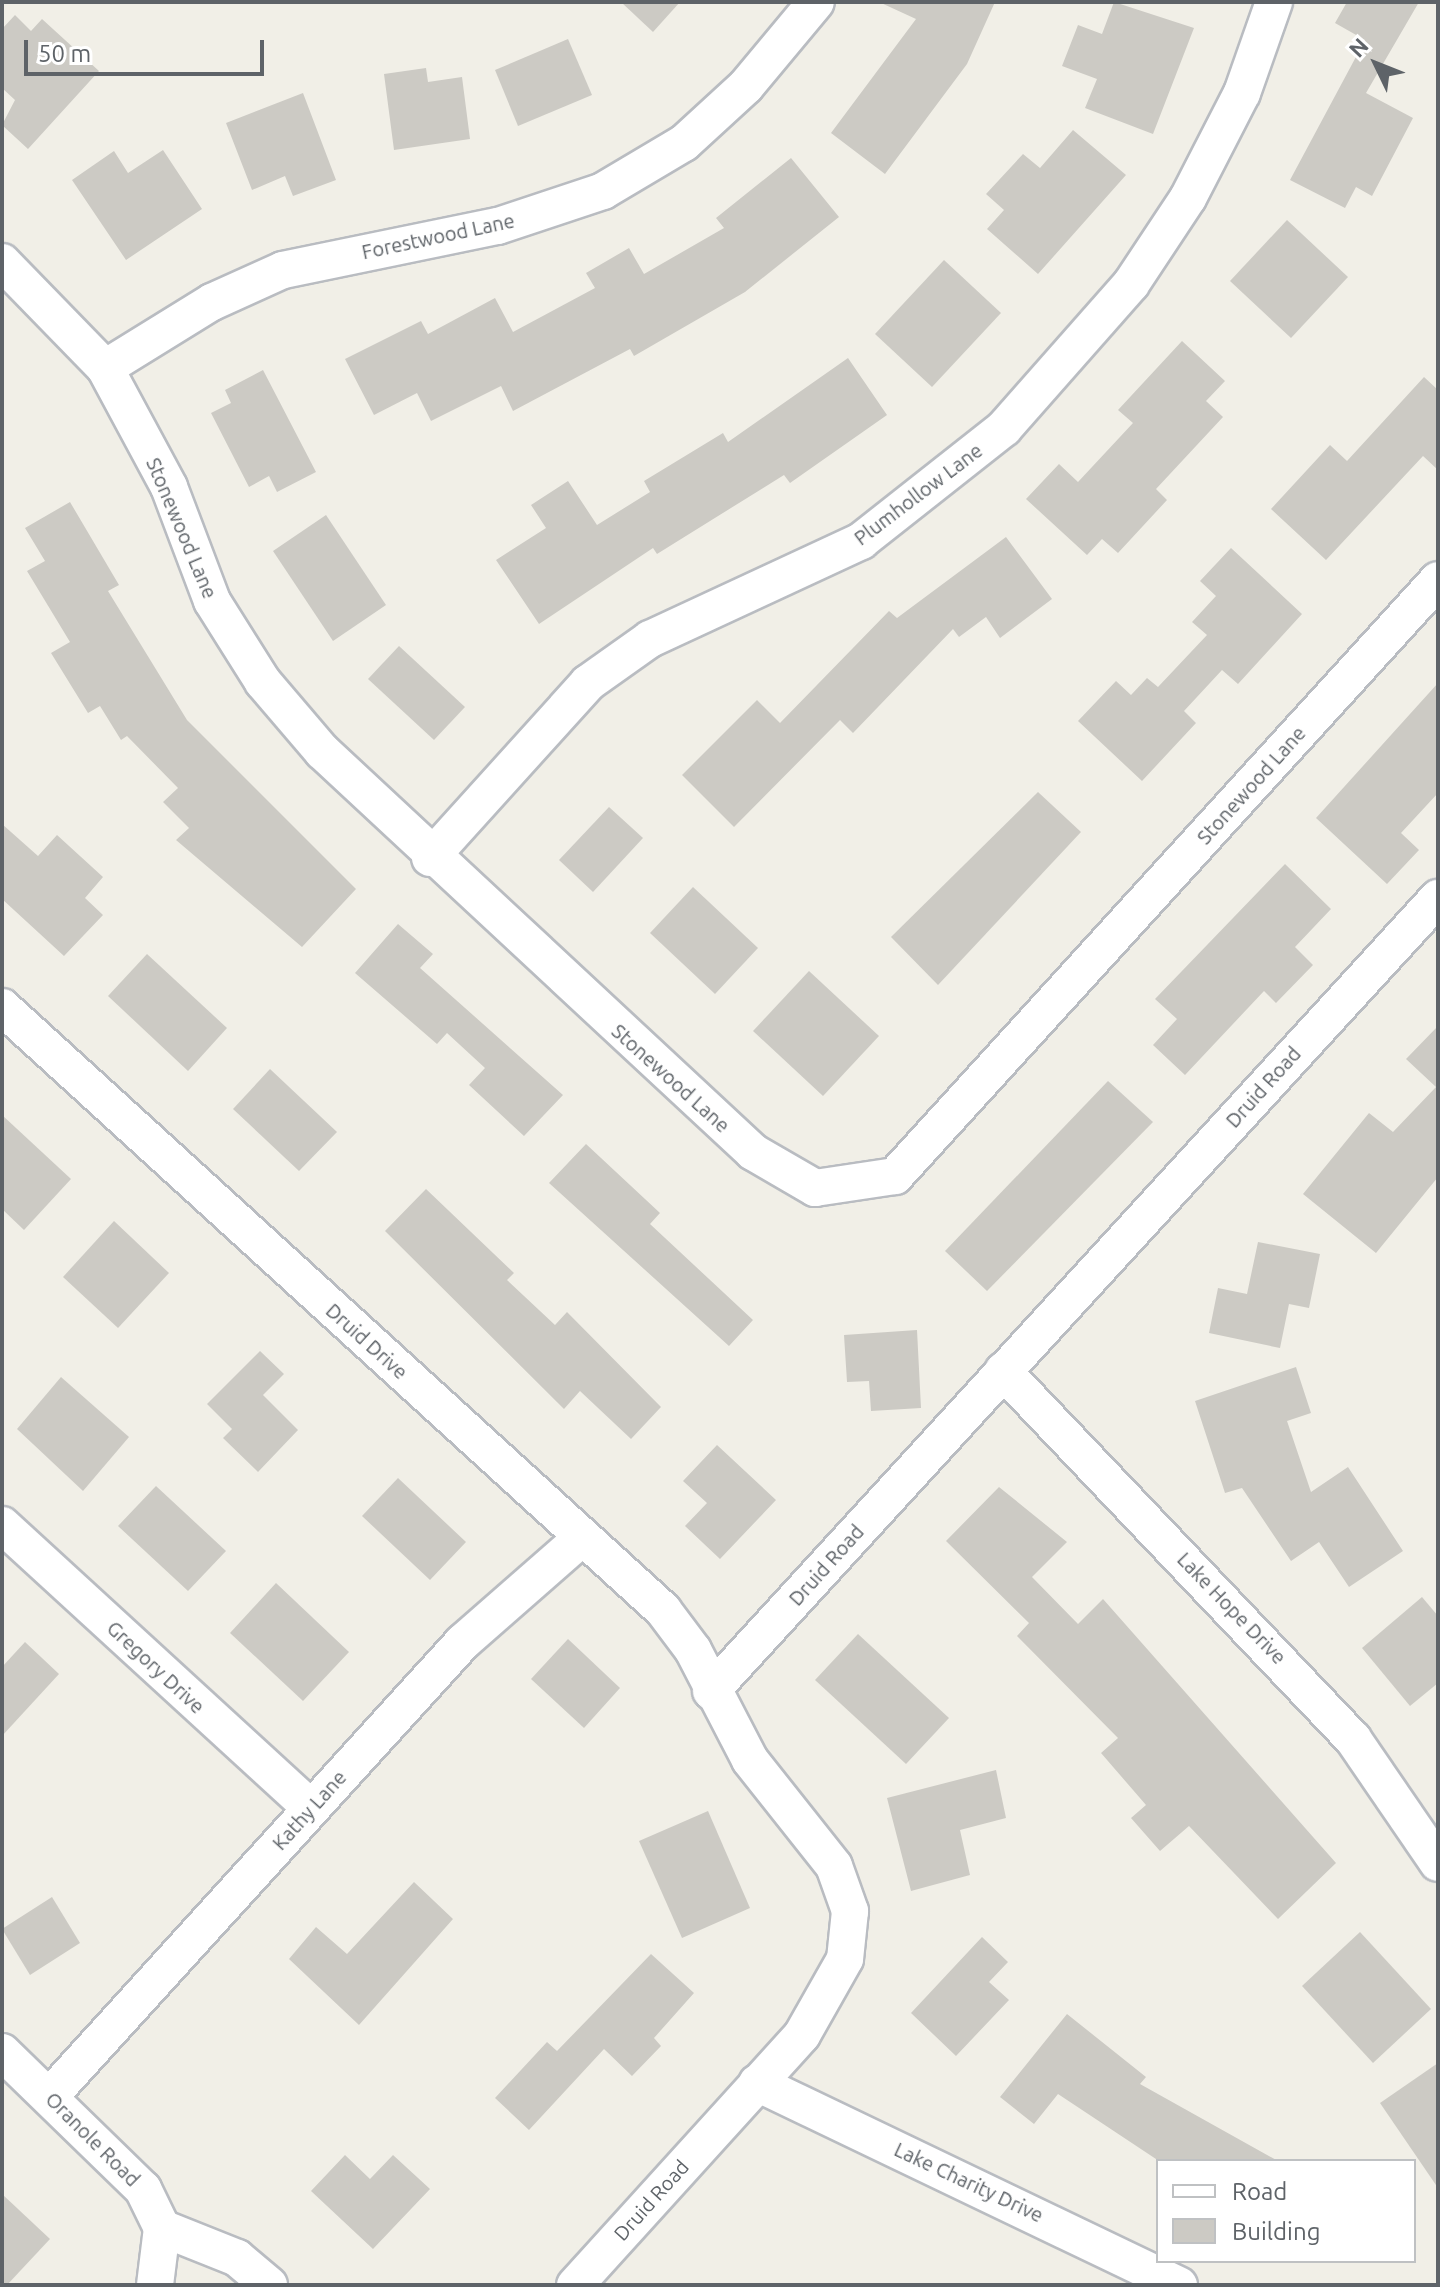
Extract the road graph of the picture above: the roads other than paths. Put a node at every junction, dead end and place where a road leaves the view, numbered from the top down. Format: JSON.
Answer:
{"nodes":[{"id":1,"x":816,"y":2,"type":"edge"},
{"id":2,"x":1274,"y":2,"type":"edge"},
{"id":3,"x":2,"y":262,"type":"edge"},
{"id":4,"x":105,"y":368,"type":"junction"},
{"id":5,"x":1438,"y":580,"type":"edge"},
{"id":6,"x":430,"y":858,"type":"junction"},
{"id":7,"x":1438,"y":898,"type":"edge"},
{"id":8,"x":2,"y":1007,"type":"edge"},
{"id":9,"x":1003,"y":1371,"type":"junction"},
{"id":10,"x":2,"y":1525,"type":"edge"},
{"id":11,"x":582,"y":1538,"type":"junction"},
{"id":12,"x":711,"y":1691,"type":"junction"},
{"id":13,"x":311,"y":1808,"type":"junction"},
{"id":14,"x":1438,"y":1863,"type":"edge"},
{"id":15,"x":2,"y":2052,"type":"edge"},
{"id":16,"x":757,"y":2083,"type":"junction"},
{"id":17,"x":50,"y":2096,"type":"junction"},
{"id":18,"x":162,"y":2228,"type":"junction"},
{"id":19,"x":155,"y":2285,"type":"edge"},
{"id":20,"x":269,"y":2285,"type":"edge"},
{"id":21,"x":575,"y":2285,"type":"edge"},
{"id":22,"x":1179,"y":2285,"type":"edge"}],
"edges":[{"from":1,"to":4,"type":"street","name":"Forestwood Lane"},
{"from":2,"to":6,"type":"street","name":"Plumhollow Lane"},
{"from":3,"to":4,"type":"street","name":"Stonewood Lane"},
{"from":4,"to":6,"type":"street","name":"Stonewood Lane"},
{"from":5,"to":6,"type":"street","name":"Stonewood Lane"},
{"from":7,"to":9,"type":"street","name":"Druid Road"},
{"from":8,"to":11,"type":"street","name":"Druid Drive"},
{"from":9,"to":12,"type":"street","name":"Druid Road"},
{"from":9,"to":14,"type":"street","name":"Lake Hope Drive"},
{"from":10,"to":13,"type":"street","name":"Gregory Drive"},
{"from":11,"to":12,"type":"street","name":"Druid Drive"},
{"from":11,"to":13,"type":"street","name":"Kathy Lane"},
{"from":12,"to":16,"type":"street","name":"Druid Road"},
{"from":13,"to":17,"type":"street","name":"Kathy Lane"},
{"from":15,"to":17,"type":"street","name":"Oranole Road"},
{"from":16,"to":21,"type":"street","name":"Druid Road"},
{"from":16,"to":22,"type":"street","name":"Lake Charity Drive"},
{"from":17,"to":18,"type":"street","name":"Oranole Road"},
{"from":18,"to":19,"type":"street"},
{"from":18,"to":20,"type":"street"}]}
